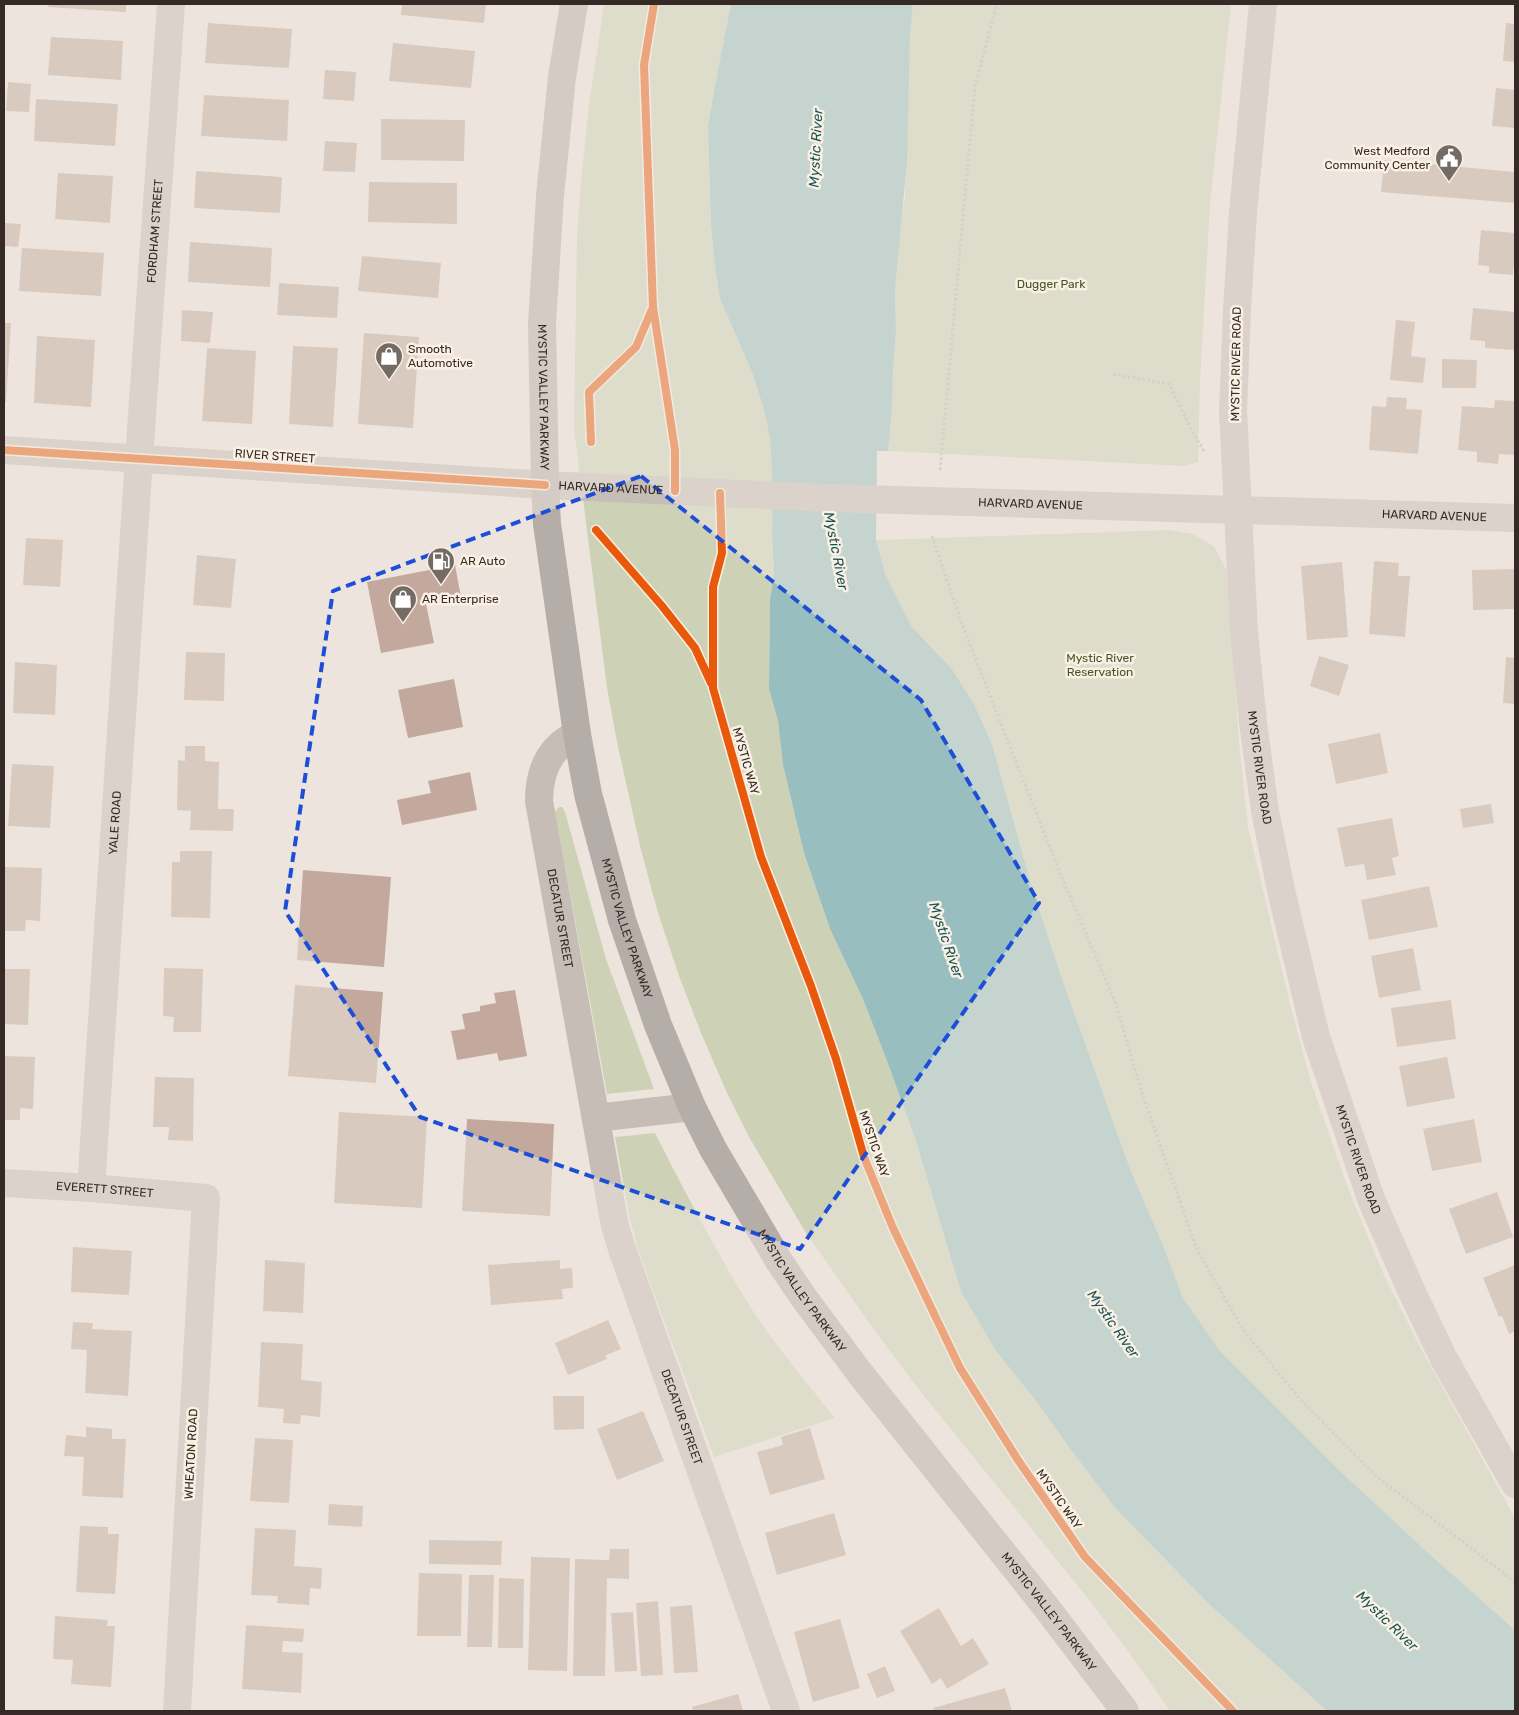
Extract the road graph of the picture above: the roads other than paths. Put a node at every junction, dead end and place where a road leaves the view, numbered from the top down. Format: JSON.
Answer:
{"nodes":[{"id":1,"x":171,"y":4,"type":"edge"},
{"id":2,"x":574,"y":4,"type":"edge"},
{"id":3,"x":1263,"y":4,"type":"edge"},
{"id":4,"x":4,"y":450,"type":"edge"},
{"id":5,"x":139,"y":458,"type":"junction"},
{"id":6,"x":545,"y":486,"type":"junction"},
{"id":7,"x":1238,"y":509,"type":"junction"},
{"id":8,"x":1515,"y":518,"type":"edge"},
{"id":9,"x":577,"y":734,"type":"junction"},
{"id":10,"x":692,"y":1107,"type":"junction"},
{"id":11,"x":596,"y":1118,"type":"junction"},
{"id":12,"x":4,"y":1183,"type":"edge"},
{"id":13,"x":91,"y":1188,"type":"junction"},
{"id":14,"x":206,"y":1198,"type":"joint"},
{"id":15,"x":1515,"y":1484,"type":"edge"},
{"id":16,"x":177,"y":1711,"type":"edge"},
{"id":17,"x":786,"y":1711,"type":"edge"},
{"id":18,"x":1125,"y":1711,"type":"edge"}],
"edges":[{"from":1,"to":5,"type":"street","name":"FORDHAM STREET"},
{"from":2,"to":6,"type":"main road","name":"MYSTIC VALLEY PARKWAY"},
{"from":3,"to":7,"type":"street","name":"MYSTIC RIVER ROAD"},
{"from":4,"to":5,"type":"street","name":"RIVER STREET"},
{"from":5,"to":6,"type":"street","name":"RIVER STREET"},
{"from":5,"to":13,"type":"street","name":"YALE ROAD"},
{"from":6,"to":7,"type":"street","name":"HARVARD AVENUE"},
{"from":6,"to":9,"type":"main road","name":"MYSTIC VALLEY PARKWAY"},
{"from":7,"to":8,"type":"street","name":"HARVARD AVENUE"},
{"from":7,"to":15,"type":"street","name":"MYSTIC RIVER ROAD"},
{"from":9,"to":10,"type":"main road","name":"MYSTIC VALLEY PARKWAY"},
{"from":9,"to":11,"type":"street","name":"DECATUR STREET"},
{"from":10,"to":11,"type":"street"},
{"from":10,"to":18,"type":"main road","name":"MYSTIC VALLEY PARKWAY"},
{"from":11,"to":17,"type":"street","name":"DECATUR STREET"},
{"from":12,"to":13,"type":"street","name":"EVERETT STREET"},
{"from":13,"to":14,"type":"street","name":"EVERETT STREET"},
{"from":14,"to":16,"type":"street","name":"WHEATON ROAD"}]}
